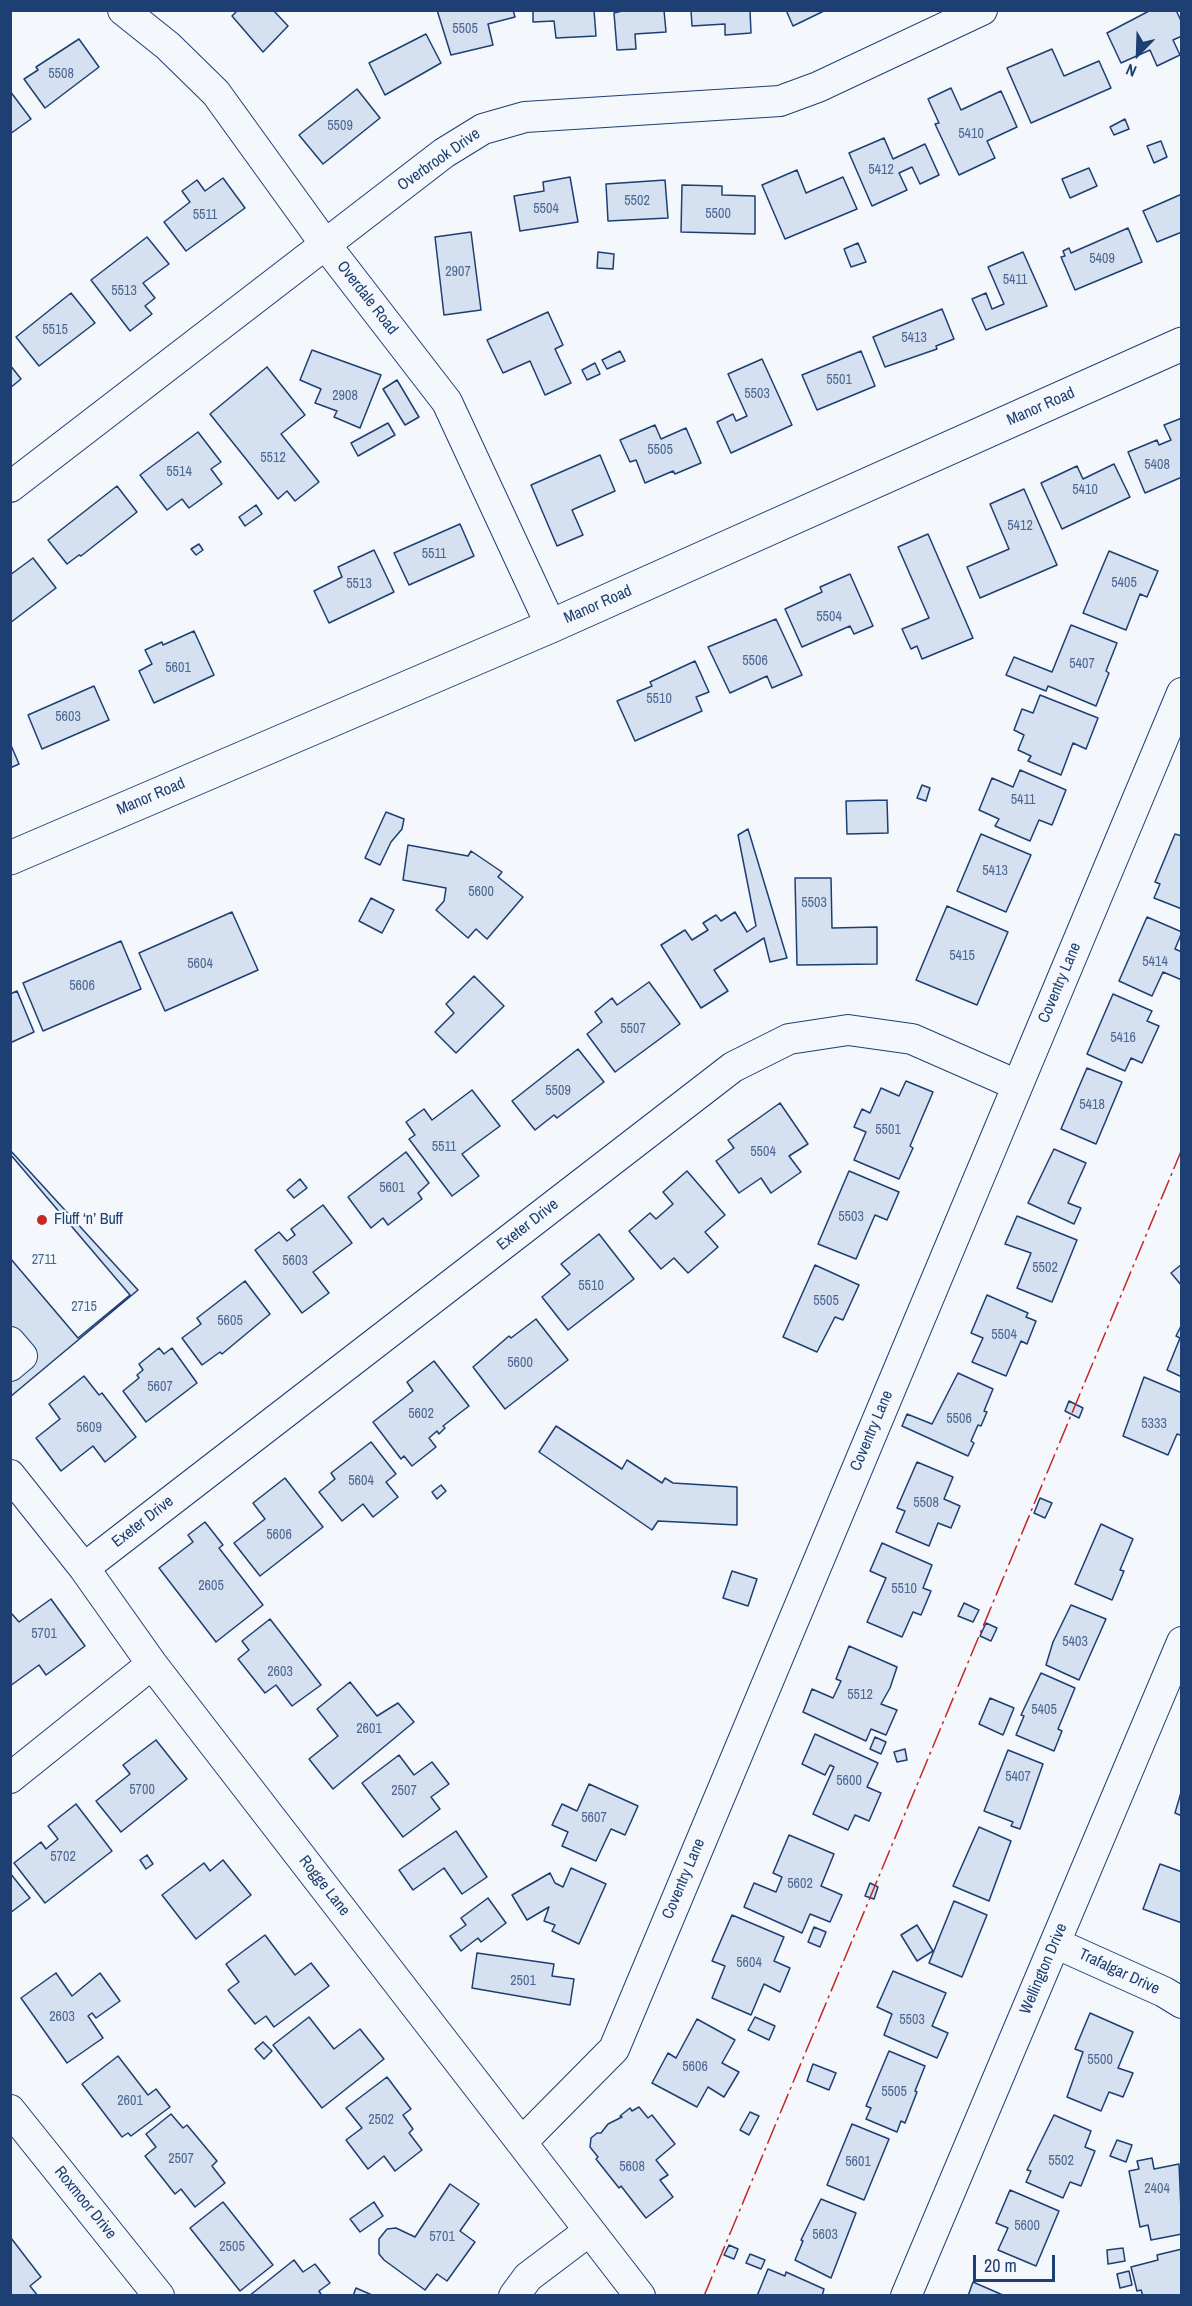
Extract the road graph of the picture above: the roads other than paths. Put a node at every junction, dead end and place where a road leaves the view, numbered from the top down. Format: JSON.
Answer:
{"nodes":[{"id":1,"x":123,"y":10,"type":"edge"},
{"id":2,"x":982,"y":10,"type":"edge"},
{"id":3,"x":325,"y":244,"type":"junction"},
{"id":4,"x":1182,"y":344,"type":"edge"},
{"id":5,"x":10,"y":487,"type":"edge"},
{"id":6,"x":551,"y":626,"type":"junction"},
{"id":7,"x":1182,"y":693,"type":"edge"},
{"id":8,"x":10,"y":858,"type":"edge"},
{"id":9,"x":1017,"y":1085,"type":"junction"},
{"id":10,"x":10,"y":1342,"type":"edge"},
{"id":11,"x":10,"y":1366,"type":"edge"},
{"id":12,"x":10,"y":1475,"type":"edge"},
{"id":13,"x":84,"y":1568,"type":"junction"},
{"id":14,"x":1182,"y":1642,"type":"edge"},
{"id":15,"x":152,"y":1664,"type":"junction"},
{"id":16,"x":10,"y":1778,"type":"edge"},
{"id":17,"x":1055,"y":1943,"type":"junction"},
{"id":18,"x":1182,"y":2003,"type":"edge"},
{"id":19,"x":10,"y":2110,"type":"edge"},
{"id":20,"x":522,"y":2142,"type":"junction"},
{"id":21,"x":589,"y":2231,"type":"junction"},
{"id":22,"x":159,"y":2295,"type":"edge"},
{"id":23,"x":514,"y":2295,"type":"edge"},
{"id":24,"x":640,"y":2295,"type":"edge"},
{"id":25,"x":906,"y":2295,"type":"edge"}],
"edges":[{"from":1,"to":3,"type":"street","name":"Overdale Road"},
{"from":2,"to":3,"type":"street","name":"Overbrook Drive"},
{"from":3,"to":5,"type":"street","name":"Overbrook Drive"},
{"from":3,"to":6,"type":"street","name":"Overdale Road"},
{"from":4,"to":6,"type":"main road","name":"Manor Road"},
{"from":6,"to":8,"type":"main road","name":"Manor Road"},
{"from":7,"to":9,"type":"street","name":"Coventry Lane"},
{"from":9,"to":13,"type":"street","name":"Exeter Drive"},
{"from":9,"to":20,"type":"street","name":"Coventry Lane"},
{"from":10,"to":11,"type":"street"},
{"from":12,"to":13,"type":"street","name":"Rogge Lane"},
{"from":13,"to":15,"type":"street","name":"Rogge Lane"},
{"from":14,"to":17,"type":"street","name":"Wellington Drive"},
{"from":15,"to":16,"type":"street"},
{"from":15,"to":20,"type":"street","name":"Rogge Lane"},
{"from":17,"to":18,"type":"street","name":"Trafalgar Drive"},
{"from":17,"to":25,"type":"street","name":"Wellington Drive"},
{"from":19,"to":22,"type":"street","name":"Roxmoor Drive"},
{"from":20,"to":21,"type":"street","name":"Rogge Lane"},
{"from":21,"to":23,"type":"street"},
{"from":21,"to":24,"type":"street","name":"Rogge Lane"}]}
